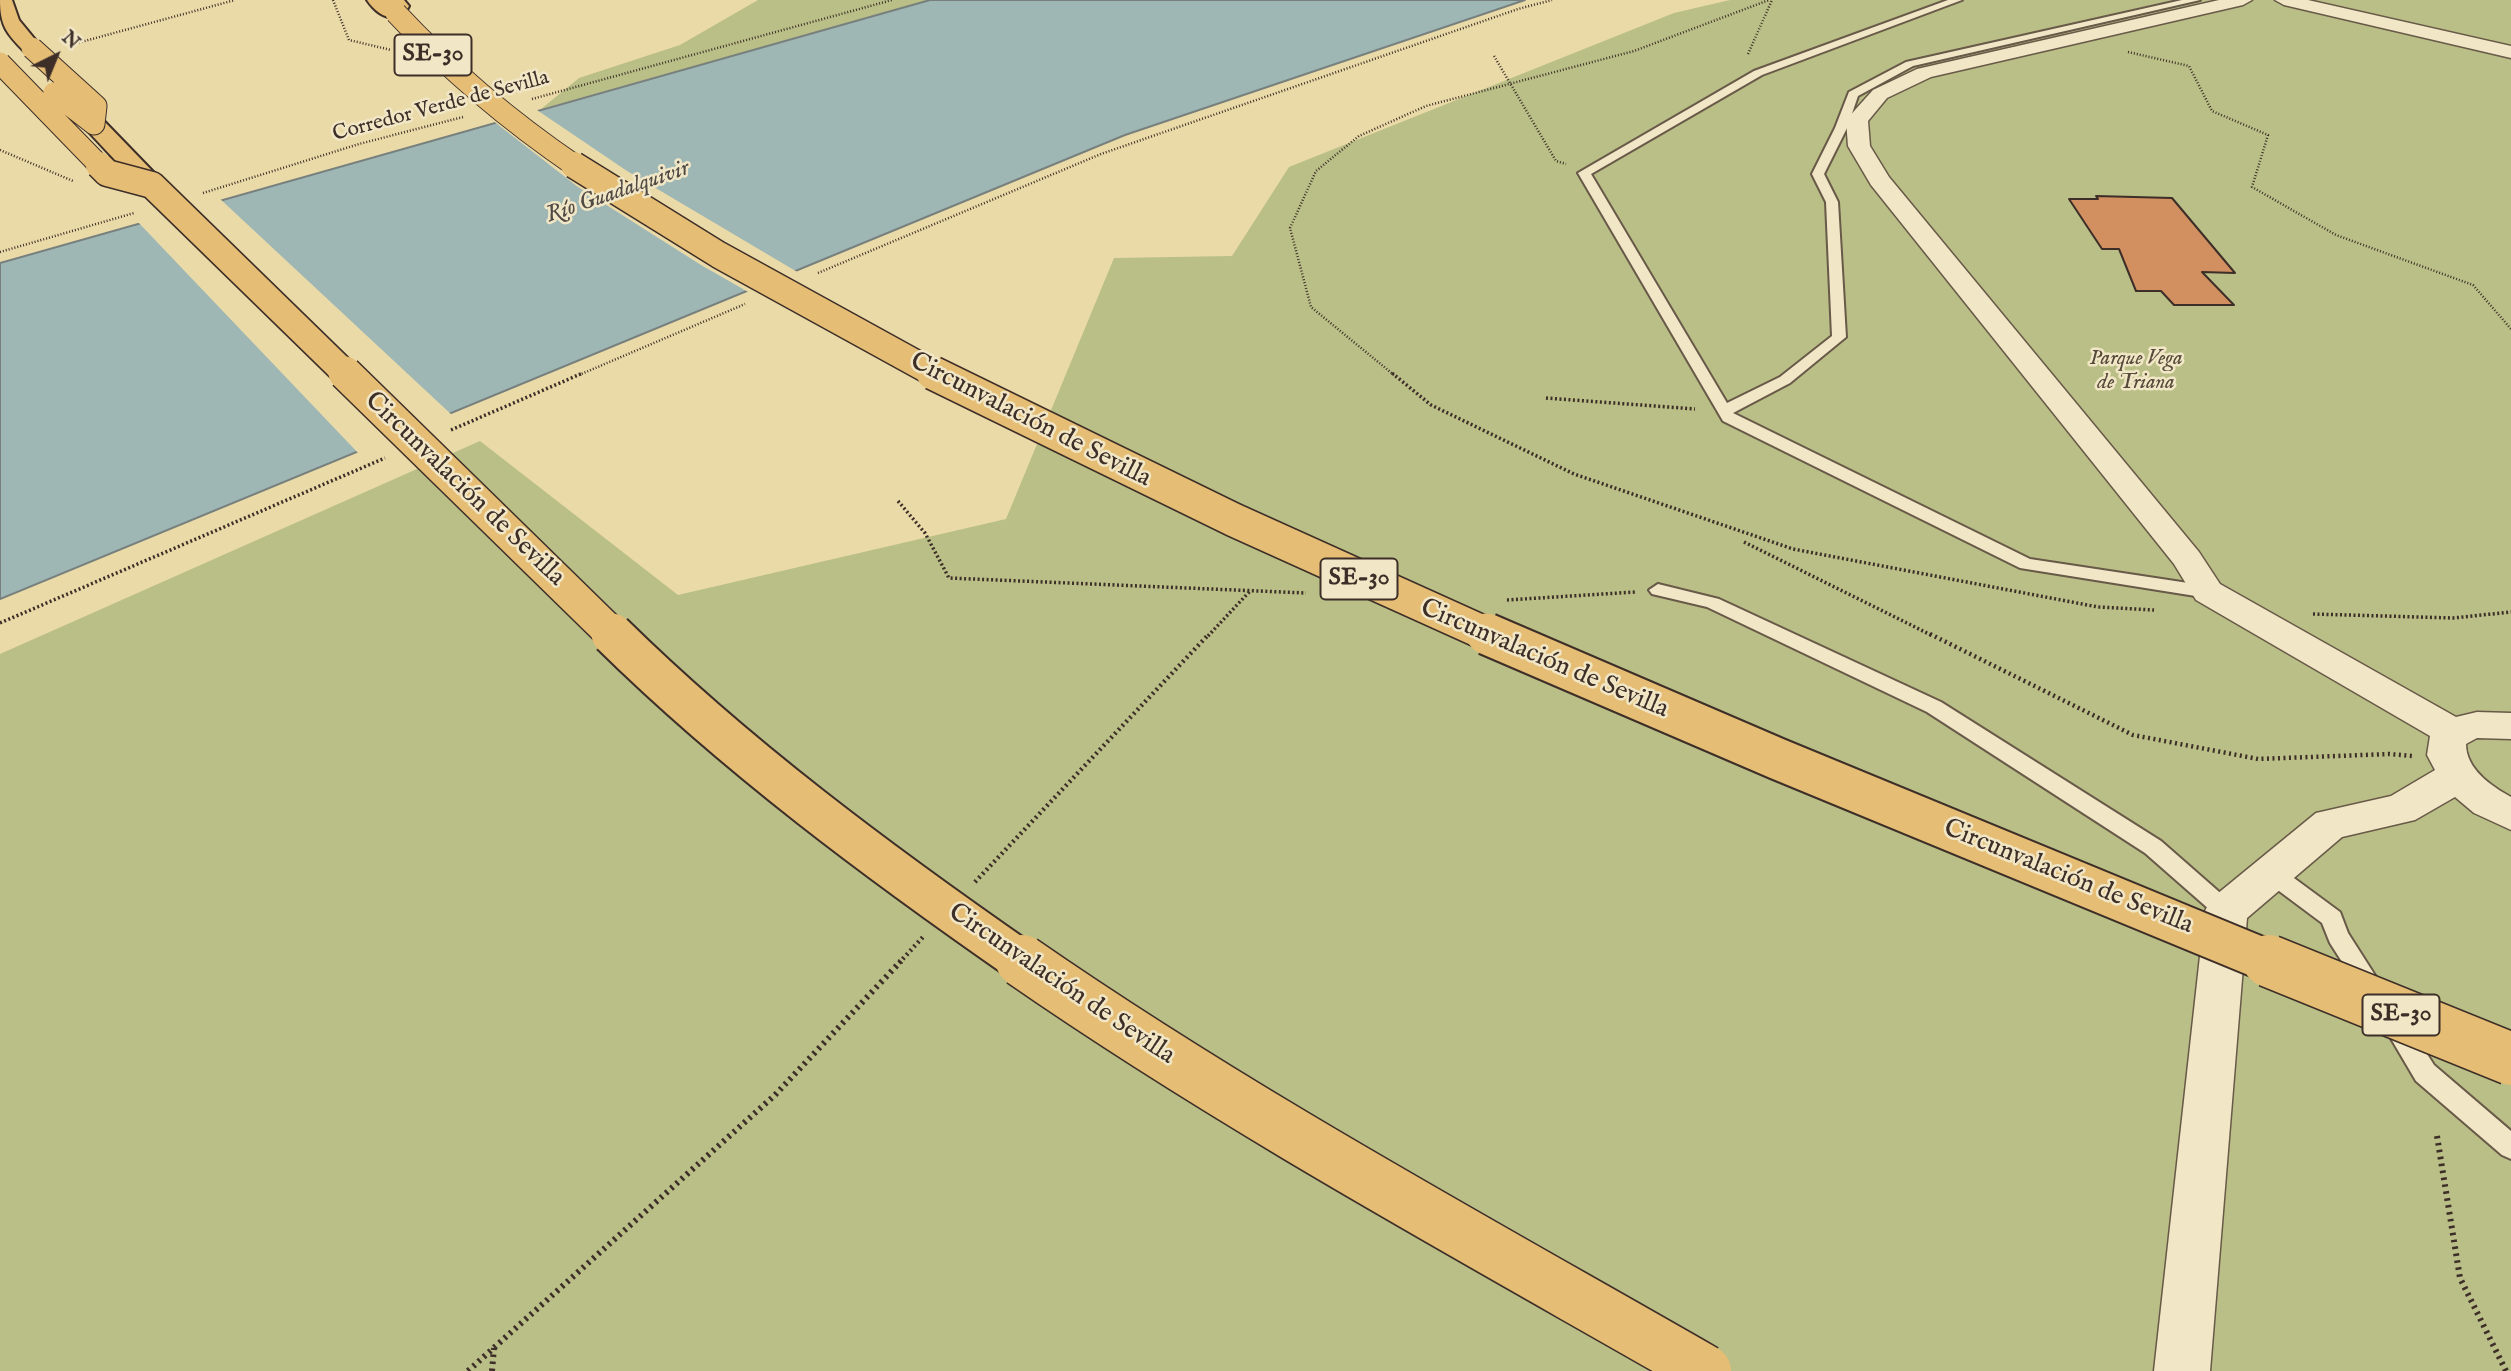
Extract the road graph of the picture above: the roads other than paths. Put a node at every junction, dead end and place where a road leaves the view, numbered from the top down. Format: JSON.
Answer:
{"nodes":[{"id":1,"x":4,"y":0,"type":"edge"},
{"id":2,"x":376,"y":0,"type":"edge"},
{"id":3,"x":1957,"y":0,"type":"edge"},
{"id":4,"x":2195,"y":0,"type":"edge"},
{"id":5,"x":2244,"y":0,"type":"edge"},
{"id":6,"x":2284,"y":0,"type":"edge"},
{"id":7,"x":395,"y":6,"type":"edge"},
{"id":8,"x":0,"y":45,"type":"edge"},
{"id":9,"x":2511,"y":52,"type":"edge"},
{"id":10,"x":0,"y":63,"type":"edge"},
{"id":11,"x":94,"y":124,"type":"junction"},
{"id":12,"x":148,"y":198,"type":"junction"},
{"id":13,"x":1724,"y":411,"type":"junction"},
{"id":14,"x":1658,"y":590,"type":"road end"},
{"id":15,"x":2208,"y":592,"type":"junction"},
{"id":16,"x":2511,"y":726,"type":"edge"},
{"id":17,"x":2452,"y":755,"type":"junction"},
{"id":18,"x":2511,"y":815,"type":"edge"},
{"id":19,"x":2271,"y":873,"type":"junction"},
{"id":20,"x":2226,"y":911,"type":"junction"},
{"id":21,"x":2511,"y":1059,"type":"edge"},
{"id":22,"x":2511,"y":1147,"type":"edge"},
{"id":23,"x":1705,"y":1371,"type":"edge"},
{"id":24,"x":2182,"y":1371,"type":"edge"}],
"edges":[{"from":1,"to":11,"type":"highway","name":"Circunvalación de Sevilla","bridge":true},
{"from":2,"to":7,"type":"highway","name":"Circunvalación de Sevilla"},
{"from":3,"to":13,"type":"lane"},
{"from":4,"to":13,"type":"lane"},
{"from":5,"to":15,"type":"street"},
{"from":6,"to":9,"type":"street"},
{"from":7,"to":21,"type":"highway","name":"Circunvalación de Sevilla","number":"SE-30","bridge":true},
{"from":8,"to":11,"type":"highway","name":"Circunvalación de Sevilla","bridge":true},
{"from":10,"to":12,"type":"highway","bridge":true},
{"from":11,"to":12,"type":"highway","name":"Circunvalación de Sevilla"},
{"from":12,"to":23,"type":"highway","name":"Circunvalación de Sevilla","bridge":true},
{"from":13,"to":15,"type":"lane"},
{"from":14,"to":20,"type":"lane"},
{"from":15,"to":17,"type":"street"},
{"from":16,"to":17,"type":"street"},
{"from":17,"to":18,"type":"street"},
{"from":17,"to":19,"type":"street"},
{"from":19,"to":20,"type":"street"},
{"from":19,"to":22,"type":"lane"},
{"from":20,"to":24,"type":"street"}]}
